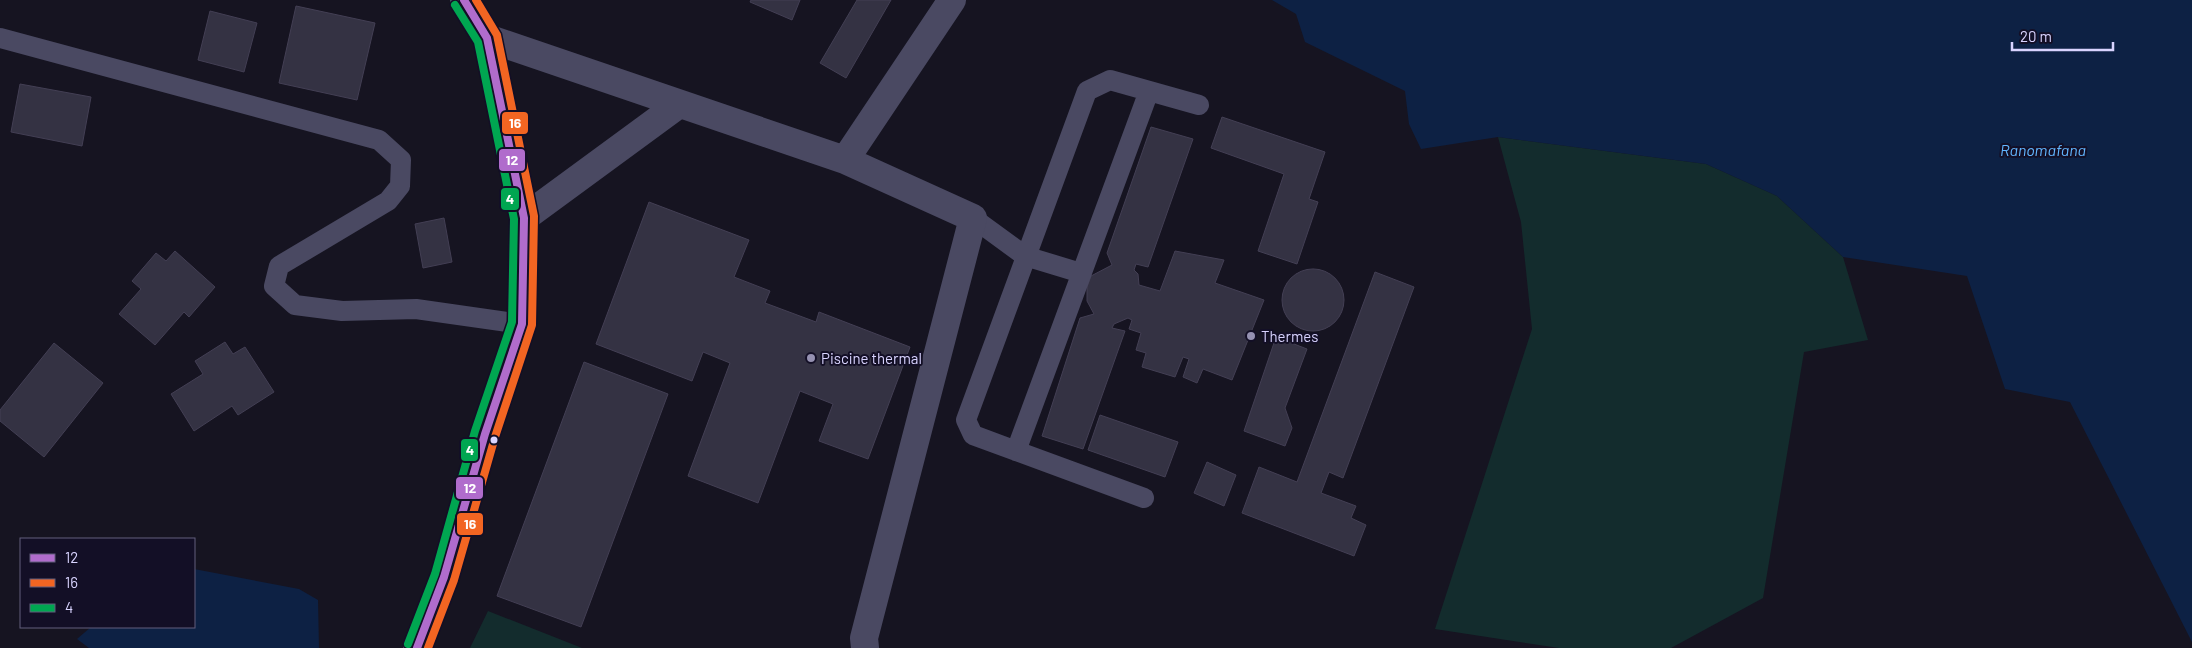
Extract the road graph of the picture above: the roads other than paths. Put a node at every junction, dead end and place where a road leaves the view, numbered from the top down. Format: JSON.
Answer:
{"nodes":[{"id":1,"x":464,"y":0,"type":"edge"},
{"id":2,"x":952,"y":0,"type":"edge"},
{"id":3,"x":0,"y":38,"type":"edge"},
{"id":4,"x":487,"y":38,"type":"junction"},
{"id":5,"x":1149,"y":91,"type":"junction"},
{"id":6,"x":678,"y":104,"type":"junction"},
{"id":7,"x":1199,"y":106,"type":"dead end"},
{"id":8,"x":845,"y":160,"type":"junction"},
{"id":9,"x":524,"y":218,"type":"junction"},
{"id":10,"x":973,"y":218,"type":"junction"},
{"id":11,"x":1025,"y":256,"type":"junction"},
{"id":12,"x":1081,"y":274,"type":"junction"},
{"id":13,"x":522,"y":324,"type":"junction"},
{"id":14,"x":1016,"y":450,"type":"junction"},
{"id":15,"x":1144,"y":498,"type":"dead end"},
{"id":16,"x":417,"y":648,"type":"edge"},
{"id":17,"x":865,"y":648,"type":"edge"}],
"edges":[{"from":1,"to":4,"type":"street"},
{"from":2,"to":8,"type":"street"},
{"from":3,"to":13,"type":"lane"},
{"from":4,"to":6,"type":"street"},
{"from":4,"to":9,"type":"street"},
{"from":5,"to":7,"type":"lane"},
{"from":5,"to":11,"type":"lane"},
{"from":5,"to":12,"type":"lane"},
{"from":6,"to":8,"type":"street"},
{"from":6,"to":9,"type":"street"},
{"from":8,"to":10,"type":"street"},
{"from":9,"to":13,"type":"street"},
{"from":10,"to":11,"type":"lane"},
{"from":10,"to":17,"type":"street"},
{"from":11,"to":12,"type":"lane"},
{"from":11,"to":14,"type":"lane"},
{"from":12,"to":14,"type":"lane"},
{"from":13,"to":16,"type":"street"},
{"from":14,"to":15,"type":"lane"}]}
